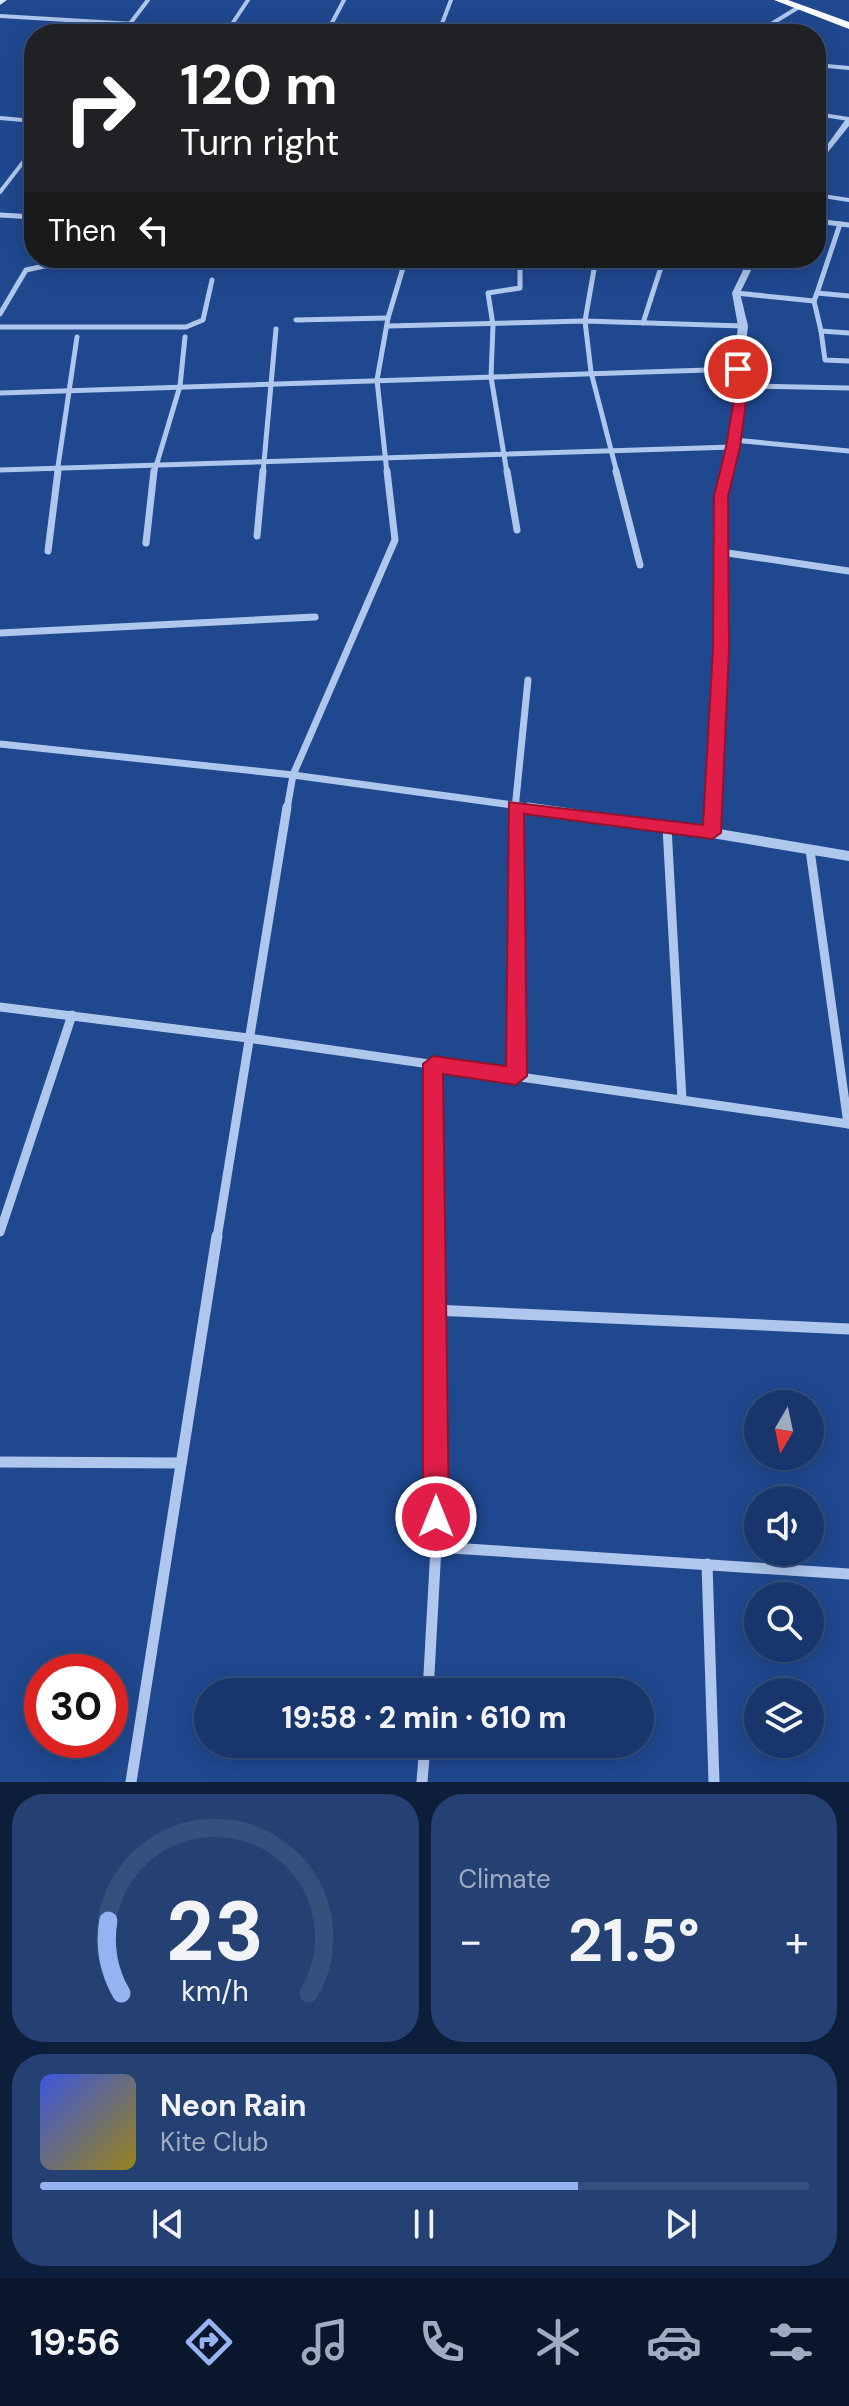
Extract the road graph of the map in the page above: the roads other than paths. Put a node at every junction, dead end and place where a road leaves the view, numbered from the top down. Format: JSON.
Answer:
{"nodes":[{"id":1,"x":148,"y":0,"type":"edge"},
{"id":2,"x":248,"y":0,"type":"edge"},
{"id":3,"x":344,"y":0,"type":"edge"},
{"id":4,"x":451,"y":0,"type":"edge"},
{"id":5,"x":779,"y":0,"type":"edge"},
{"id":6,"x":812,"y":0,"type":"edge"},
{"id":7,"x":799,"y":7,"type":"junction"},
{"id":8,"x":849,"y":13,"type":"edge"},
{"id":9,"x":0,"y":16,"type":"edge"},
{"id":10,"x":129,"y":23,"type":"junction"},
{"id":11,"x":140,"y":24,"type":"edge"},
{"id":12,"x":232,"y":24,"type":"edge"},
{"id":13,"x":331,"y":24,"type":"edge"},
{"id":14,"x":442,"y":24,"type":"edge"},
{"id":15,"x":771,"y":24,"type":"edge"},
{"id":16,"x":849,"y":26,"type":"edge"},
{"id":17,"x":826,"y":66,"type":"edge"},
{"id":18,"x":849,"y":68,"type":"edge"},
{"id":19,"x":826,"y":116,"type":"edge"},
{"id":20,"x":0,"y":118,"type":"edge"},
{"id":21,"x":24,"y":120,"type":"edge"},
{"id":22,"x":849,"y":120,"type":"edge"},
{"id":23,"x":826,"y":151,"type":"edge"},
{"id":24,"x":24,"y":161,"type":"edge"},
{"id":25,"x":0,"y":192,"type":"edge"},
{"id":26,"x":826,"y":197,"type":"edge"},
{"id":27,"x":849,"y":200,"type":"edge"},
{"id":28,"x":0,"y":215,"type":"edge"},
{"id":29,"x":24,"y":216,"type":"edge"},
{"id":30,"x":826,"y":222,"type":"edge"},
{"id":31,"x":840,"y":224,"type":"junction"},
{"id":32,"x":849,"y":225,"type":"edge"},
{"id":33,"x":826,"y":266,"type":"edge"},
{"id":34,"x":35,"y":268,"type":"edge"},
{"id":35,"x":403,"y":268,"type":"edge"},
{"id":36,"x":520,"y":268,"type":"edge"},
{"id":37,"x":594,"y":268,"type":"edge"},
{"id":38,"x":661,"y":268,"type":"edge"},
{"id":39,"x":748,"y":268,"type":"edge"},
{"id":40,"x":825,"y":268,"type":"edge"},
{"id":41,"x":212,"y":280,"type":"dead end"},
{"id":42,"x":736,"y":293,"type":"junction"},
{"id":43,"x":817,"y":293,"type":"junction"},
{"id":44,"x":849,"y":296,"type":"edge"},
{"id":45,"x":814,"y":301,"type":"junction"},
{"id":46,"x":0,"y":314,"type":"edge"},
{"id":47,"x":296,"y":320,"type":"dead end"},
{"id":48,"x":585,"y":321,"type":"junction"},
{"id":49,"x":388,"y":322,"type":"junction"},
{"id":50,"x":643,"y":323,"type":"junction"},
{"id":51,"x":493,"y":325,"type":"junction"},
{"id":52,"x":743,"y":326,"type":"junction"},
{"id":53,"x":0,"y":327,"type":"edge"},
{"id":54,"x":276,"y":329,"type":"dead end"},
{"id":55,"x":821,"y":331,"type":"junction"},
{"id":56,"x":849,"y":333,"type":"edge"},
{"id":57,"x":77,"y":337,"type":"dead end"},
{"id":58,"x":185,"y":337,"type":"dead end"},
{"id":59,"x":849,"y":361,"type":"edge"},
{"id":60,"x":738,"y":369,"type":"junction"},
{"id":61,"x":591,"y":372,"type":"junction"},
{"id":62,"x":491,"y":377,"type":"junction"},
{"id":63,"x":377,"y":380,"type":"junction"},
{"id":64,"x":273,"y":384,"type":"junction"},
{"id":65,"x":180,"y":386,"type":"junction"},
{"id":66,"x":742,"y":386,"type":"junction"},
{"id":67,"x":849,"y":388,"type":"edge"},
{"id":68,"x":65,"y":391,"type":"junction"},
{"id":69,"x":0,"y":393,"type":"edge"},
{"id":70,"x":734,"y":443,"type":"junction"},
{"id":71,"x":609,"y":449,"type":"junction"},
{"id":72,"x":849,"y":451,"type":"edge"},
{"id":73,"x":502,"y":454,"type":"junction"},
{"id":74,"x":385,"y":456,"type":"junction"},
{"id":75,"x":155,"y":461,"type":"junction"},
{"id":76,"x":262,"y":462,"type":"junction"},
{"id":77,"x":61,"y":467,"type":"junction"},
{"id":78,"x":0,"y":470,"type":"edge"},
{"id":79,"x":517,"y":530,"type":"dead end"},
{"id":80,"x":257,"y":536,"type":"dead end"},
{"id":81,"x":146,"y":543,"type":"dead end"},
{"id":82,"x":48,"y":551,"type":"dead end"},
{"id":83,"x":721,"y":552,"type":"junction"},
{"id":84,"x":640,"y":565,"type":"dead end"},
{"id":85,"x":849,"y":571,"type":"edge"},
{"id":86,"x":315,"y":617,"type":"dead end"},
{"id":87,"x":0,"y":633,"type":"edge"},
{"id":88,"x":528,"y":680,"type":"dead end"},
{"id":89,"x":0,"y":744,"type":"edge"},
{"id":90,"x":293,"y":775,"type":"junction"},
{"id":91,"x":515,"y":806,"type":"junction"},
{"id":92,"x":667,"y":827,"type":"junction"},
{"id":93,"x":712,"y":833,"type":"junction"},
{"id":94,"x":810,"y":850,"type":"junction"},
{"id":95,"x":849,"y":856,"type":"edge"},
{"id":96,"x":0,"y":1007,"type":"edge"},
{"id":97,"x":72,"y":1015,"type":"junction"},
{"id":98,"x":248,"y":1038,"type":"junction"},
{"id":99,"x":433,"y":1064,"type":"junction"},
{"id":100,"x":516,"y":1076,"type":"junction"},
{"id":101,"x":682,"y":1100,"type":"junction"},
{"id":102,"x":848,"y":1124,"type":"edge"},
{"id":103,"x":0,"y":1232,"type":"edge"},
{"id":104,"x":434,"y":1310,"type":"junction"},
{"id":105,"x":849,"y":1329,"type":"edge"},
{"id":106,"x":0,"y":1462,"type":"edge"},
{"id":107,"x":181,"y":1463,"type":"junction"},
{"id":108,"x":436,"y":1547,"type":"junction"},
{"id":109,"x":707,"y":1564,"type":"junction"},
{"id":110,"x":849,"y":1574,"type":"edge"},
{"id":111,"x":429,"y":1678,"type":"edge"},
{"id":112,"x":424,"y":1758,"type":"edge"},
{"id":113,"x":131,"y":1782,"type":"edge"},
{"id":114,"x":422,"y":1782,"type":"edge"},
{"id":115,"x":714,"y":1782,"type":"edge"}],
"edges":[{"from":1,"to":10,"type":"street"},
{"from":2,"to":12,"type":"street"},
{"from":3,"to":13,"type":"street"},
{"from":4,"to":14,"type":"street"},
{"from":5,"to":7,"type":"highway"},
{"from":6,"to":8,"type":"highway"},
{"from":7,"to":15,"type":"street"},
{"from":7,"to":16,"type":"highway"},
{"from":9,"to":10,"type":"street"},
{"from":10,"to":11,"type":"street"},
{"from":17,"to":18,"type":"street"},
{"from":19,"to":22,"type":"street"},
{"from":20,"to":21,"type":"street"},
{"from":22,"to":23,"type":"street"},
{"from":24,"to":25,"type":"street"},
{"from":26,"to":27,"type":"street"},
{"from":28,"to":29,"type":"street"},
{"from":30,"to":31,"type":"street"},
{"from":31,"to":32,"type":"street"},
{"from":31,"to":33,"type":"street"},
{"from":34,"to":46,"type":"street"},
{"from":35,"to":49,"type":"street"},
{"from":36,"to":51,"type":"street"},
{"from":37,"to":48,"type":"street"},
{"from":38,"to":50,"type":"street"},
{"from":39,"to":42,"type":"street"},
{"from":40,"to":43,"type":"street"},
{"from":41,"to":53,"type":"street"},
{"from":42,"to":45,"type":"street"},
{"from":42,"to":52,"type":"street"},
{"from":43,"to":44,"type":"street"},
{"from":43,"to":45,"type":"street"},
{"from":45,"to":55,"type":"street"},
{"from":47,"to":49,"type":"street"},
{"from":48,"to":50,"type":"street"},
{"from":48,"to":51,"type":"street"},
{"from":48,"to":61,"type":"street"},
{"from":49,"to":51,"type":"street"},
{"from":49,"to":63,"type":"street"},
{"from":50,"to":52,"type":"street"},
{"from":51,"to":62,"type":"street"},
{"from":52,"to":60,"type":"street"},
{"from":54,"to":64,"type":"street"},
{"from":55,"to":56,"type":"street"},
{"from":55,"to":59,"type":"street"},
{"from":57,"to":68,"type":"street"},
{"from":58,"to":65,"type":"street"},
{"from":60,"to":61,"type":"street"},
{"from":60,"to":66,"type":"street"},
{"from":61,"to":62,"type":"street"},
{"from":61,"to":71,"type":"street"},
{"from":62,"to":63,"type":"street"},
{"from":62,"to":73,"type":"street"},
{"from":63,"to":64,"type":"street"},
{"from":63,"to":74,"type":"street"},
{"from":64,"to":65,"type":"street"},
{"from":64,"to":76,"type":"street"},
{"from":65,"to":68,"type":"street"},
{"from":65,"to":75,"type":"street"},
{"from":66,"to":67,"type":"street"},
{"from":66,"to":70,"type":"street"},
{"from":68,"to":69,"type":"street"},
{"from":68,"to":77,"type":"street"},
{"from":70,"to":71,"type":"street"},
{"from":70,"to":72,"type":"street"},
{"from":70,"to":83,"type":"street"},
{"from":71,"to":73,"type":"street"},
{"from":71,"to":84,"type":"street"},
{"from":73,"to":74,"type":"street"},
{"from":73,"to":79,"type":"street"},
{"from":74,"to":76,"type":"street"},
{"from":74,"to":90,"type":"street"},
{"from":75,"to":76,"type":"street"},
{"from":75,"to":77,"type":"street"},
{"from":75,"to":81,"type":"street"},
{"from":76,"to":80,"type":"street"},
{"from":77,"to":78,"type":"street"},
{"from":77,"to":82,"type":"street"},
{"from":83,"to":85,"type":"street"},
{"from":83,"to":93,"type":"street"},
{"from":86,"to":87,"type":"street"},
{"from":88,"to":91,"type":"street"},
{"from":89,"to":90,"type":"street"},
{"from":90,"to":91,"type":"street"},
{"from":90,"to":98,"type":"street"},
{"from":91,"to":92,"type":"street"},
{"from":91,"to":100,"type":"street"},
{"from":92,"to":93,"type":"street"},
{"from":92,"to":101,"type":"street"},
{"from":93,"to":94,"type":"street"},
{"from":94,"to":95,"type":"street"},
{"from":94,"to":102,"type":"street"},
{"from":96,"to":97,"type":"street"},
{"from":97,"to":98,"type":"street"},
{"from":97,"to":103,"type":"street"},
{"from":98,"to":99,"type":"street"},
{"from":98,"to":107,"type":"street"},
{"from":99,"to":100,"type":"street"},
{"from":99,"to":104,"type":"street"},
{"from":100,"to":101,"type":"street"},
{"from":101,"to":102,"type":"street"},
{"from":104,"to":105,"type":"street"},
{"from":104,"to":108,"type":"street"},
{"from":106,"to":107,"type":"street"},
{"from":107,"to":113,"type":"street"},
{"from":108,"to":109,"type":"street"},
{"from":108,"to":111,"type":"street"},
{"from":109,"to":110,"type":"street"},
{"from":109,"to":115,"type":"street"},
{"from":112,"to":114,"type":"street"}]}
